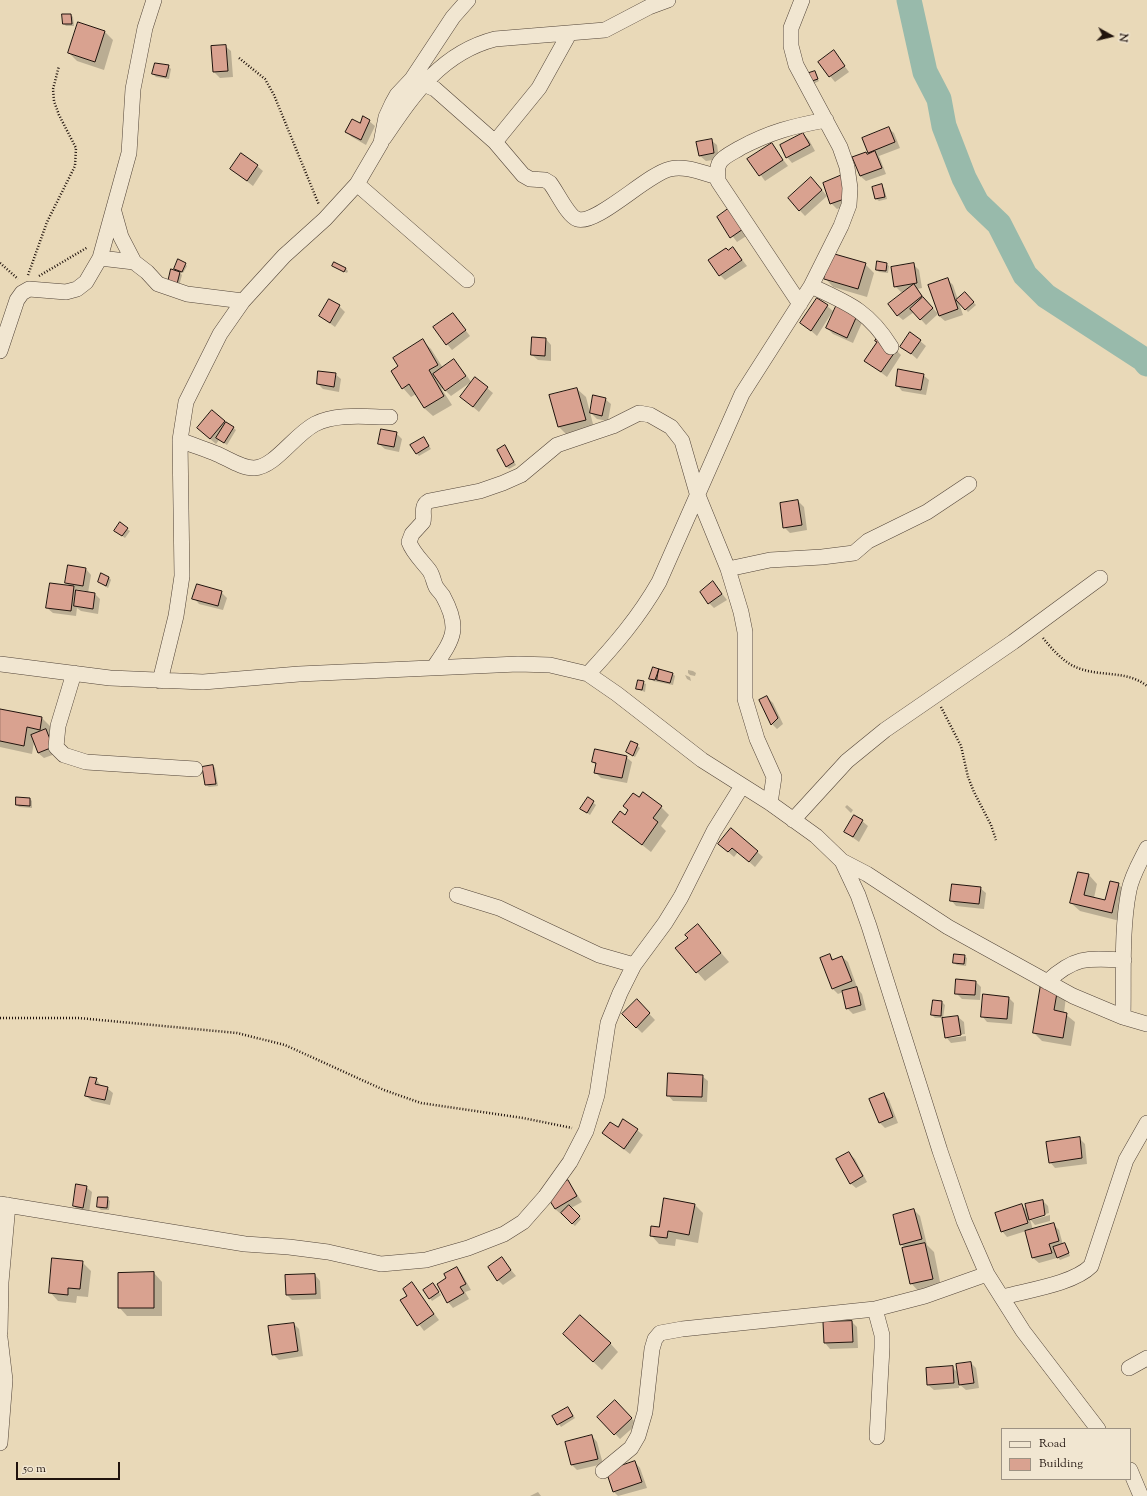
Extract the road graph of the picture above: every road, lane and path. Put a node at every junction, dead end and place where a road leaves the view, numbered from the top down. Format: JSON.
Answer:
{"nodes":[{"id":1,"x":154,"y":0,"type":"edge"},
{"id":2,"x":468,"y":0,"type":"edge"},
{"id":3,"x":668,"y":0,"type":"edge"},
{"id":4,"x":802,"y":0,"type":"edge"},
{"id":5,"x":569,"y":34,"type":"junction"},
{"id":6,"x":239,"y":58,"type":"dead end"},
{"id":7,"x":59,"y":66,"type":"dead end"},
{"id":8,"x":418,"y":81,"type":"junction"},
{"id":9,"x":826,"y":120,"type":"junction"},
{"id":10,"x":495,"y":142,"type":"junction"},
{"id":11,"x":718,"y":177,"type":"junction"},
{"id":12,"x":357,"y":184,"type":"junction"},
{"id":13,"x":113,"y":209,"type":"junction"},
{"id":14,"x":325,"y":219,"type":"junction"},
{"id":15,"x":107,"y":232,"type":"junction"},
{"id":16,"x":100,"y":258,"type":"junction"},
{"id":17,"x":134,"y":262,"type":"junction"},
{"id":18,"x":0,"y":263,"type":"edge"},
{"id":19,"x":467,"y":280,"type":"dead end"},
{"id":20,"x":811,"y":286,"type":"junction"},
{"id":21,"x":28,"y":288,"type":"junction"},
{"id":22,"x":243,"y":301,"type":"junction"},
{"id":23,"x":800,"y":304,"type":"junction"},
{"id":24,"x":891,"y":347,"type":"dead end"},
{"id":25,"x":0,"y":351,"type":"edge"},
{"id":26,"x":390,"y":417,"type":"dead end"},
{"id":27,"x":180,"y":440,"type":"junction"},
{"id":28,"x":969,"y":484,"type":"dead end"},
{"id":29,"x":697,"y":493,"type":"junction"},
{"id":30,"x":728,"y":569,"type":"junction"},
{"id":31,"x":1100,"y":578,"type":"dead end"},
{"id":32,"x":1033,"y":628,"type":"junction"},
{"id":33,"x":0,"y":664,"type":"edge"},
{"id":34,"x":434,"y":667,"type":"junction"},
{"id":35,"x":74,"y":673,"type":"junction"},
{"id":36,"x":588,"y":674,"type":"junction"},
{"id":37,"x":160,"y":681,"type":"junction"},
{"id":38,"x":1147,"y":686,"type":"edge"},
{"id":39,"x":935,"y":696,"type":"junction"},
{"id":40,"x":195,"y":769,"type":"dead end"},
{"id":41,"x":742,"y":786,"type":"junction"},
{"id":42,"x":770,"y":803,"type":"junction"},
{"id":43,"x":793,"y":820,"type":"junction"},
{"id":44,"x":996,"y":840,"type":"dead end"},
{"id":45,"x":1147,"y":848,"type":"edge"},
{"id":46,"x":842,"y":860,"type":"junction"},
{"id":47,"x":457,"y":895,"type":"dead end"},
{"id":48,"x":1124,"y":960,"type":"junction"},
{"id":49,"x":634,"y":966,"type":"junction"},
{"id":50,"x":1047,"y":982,"type":"junction"},
{"id":51,"x":1124,"y":1017,"type":"junction"},
{"id":52,"x":0,"y":1018,"type":"edge"},
{"id":53,"x":1147,"y":1024,"type":"edge"},
{"id":54,"x":1147,"y":1123,"type":"edge"},
{"id":55,"x":586,"y":1131,"type":"junction"},
{"id":56,"x":4,"y":1204,"type":"edge"},
{"id":57,"x":987,"y":1274,"type":"junction"},
{"id":58,"x":1002,"y":1297,"type":"junction"},
{"id":59,"x":875,"y":1308,"type":"junction"},
{"id":60,"x":0,"y":1332,"type":"edge"},
{"id":61,"x":0,"y":1338,"type":"edge"},
{"id":62,"x":1147,"y":1358,"type":"edge"},
{"id":63,"x":1129,"y":1368,"type":"dead end"},
{"id":64,"x":1097,"y":1428,"type":"edge"},
{"id":65,"x":877,"y":1437,"type":"dead end"},
{"id":66,"x":0,"y":1443,"type":"edge"},
{"id":67,"x":603,"y":1471,"type":"dead end"},
{"id":68,"x":1131,"y":1472,"type":"edge"},
{"id":69,"x":1141,"y":1496,"type":"edge"}],
"edges":[{"from":1,"to":13,"type":"street"},
{"from":2,"to":8,"type":"street"},
{"from":3,"to":5,"type":"street"},
{"from":4,"to":9,"type":"street"},
{"from":5,"to":8,"type":"street"},
{"from":5,"to":10,"type":"street"},
{"from":6,"to":14,"type":"path"},
{"from":7,"to":21,"type":"path"},
{"from":8,"to":10,"type":"street"},
{"from":8,"to":12,"type":"street"},
{"from":9,"to":11,"type":"street"},
{"from":9,"to":20,"type":"street"},
{"from":10,"to":11,"type":"street"},
{"from":11,"to":23,"type":"street"},
{"from":12,"to":14,"type":"street"},
{"from":12,"to":19,"type":"street"},
{"from":13,"to":15,"type":"street"},
{"from":13,"to":17,"type":"street"},
{"from":14,"to":22,"type":"street"},
{"from":15,"to":16,"type":"street"},
{"from":15,"to":21,"type":"path"},
{"from":16,"to":17,"type":"street"},
{"from":16,"to":21,"type":"street"},
{"from":17,"to":22,"type":"street"},
{"from":18,"to":21,"type":"path"},
{"from":20,"to":23,"type":"street"},
{"from":20,"to":24,"type":"street"},
{"from":21,"to":25,"type":"street"},
{"from":22,"to":27,"type":"street"},
{"from":23,"to":29,"type":"street"},
{"from":26,"to":27,"type":"street"},
{"from":27,"to":37,"type":"street"},
{"from":28,"to":30,"type":"street"},
{"from":29,"to":30,"type":"street"},
{"from":29,"to":34,"type":"street"},
{"from":29,"to":36,"type":"street"},
{"from":30,"to":42,"type":"street"},
{"from":31,"to":32,"type":"street"},
{"from":32,"to":38,"type":"path"},
{"from":32,"to":39,"type":"street"},
{"from":33,"to":35,"type":"street"},
{"from":34,"to":36,"type":"street"},
{"from":34,"to":37,"type":"street"},
{"from":35,"to":37,"type":"street"},
{"from":35,"to":40,"type":"street"},
{"from":36,"to":41,"type":"street"},
{"from":39,"to":43,"type":"street"},
{"from":39,"to":44,"type":"path"},
{"from":41,"to":42,"type":"street"},
{"from":41,"to":49,"type":"street"},
{"from":42,"to":43,"type":"street"},
{"from":43,"to":46,"type":"street"},
{"from":45,"to":48,"type":"street"},
{"from":46,"to":50,"type":"street"},
{"from":46,"to":57,"type":"street"},
{"from":47,"to":49,"type":"street"},
{"from":48,"to":50,"type":"street"},
{"from":48,"to":51,"type":"street"},
{"from":49,"to":55,"type":"street"},
{"from":50,"to":51,"type":"street"},
{"from":51,"to":53,"type":"street"},
{"from":52,"to":55,"type":"path"},
{"from":54,"to":58,"type":"street"},
{"from":55,"to":56,"type":"street"},
{"from":56,"to":60,"type":"street"},
{"from":57,"to":58,"type":"street"},
{"from":57,"to":59,"type":"street"},
{"from":58,"to":64,"type":"street"},
{"from":59,"to":65,"type":"street"},
{"from":59,"to":67,"type":"street"},
{"from":61,"to":66,"type":"street"},
{"from":62,"to":63,"type":"street"},
{"from":68,"to":69,"type":"street"}]}
